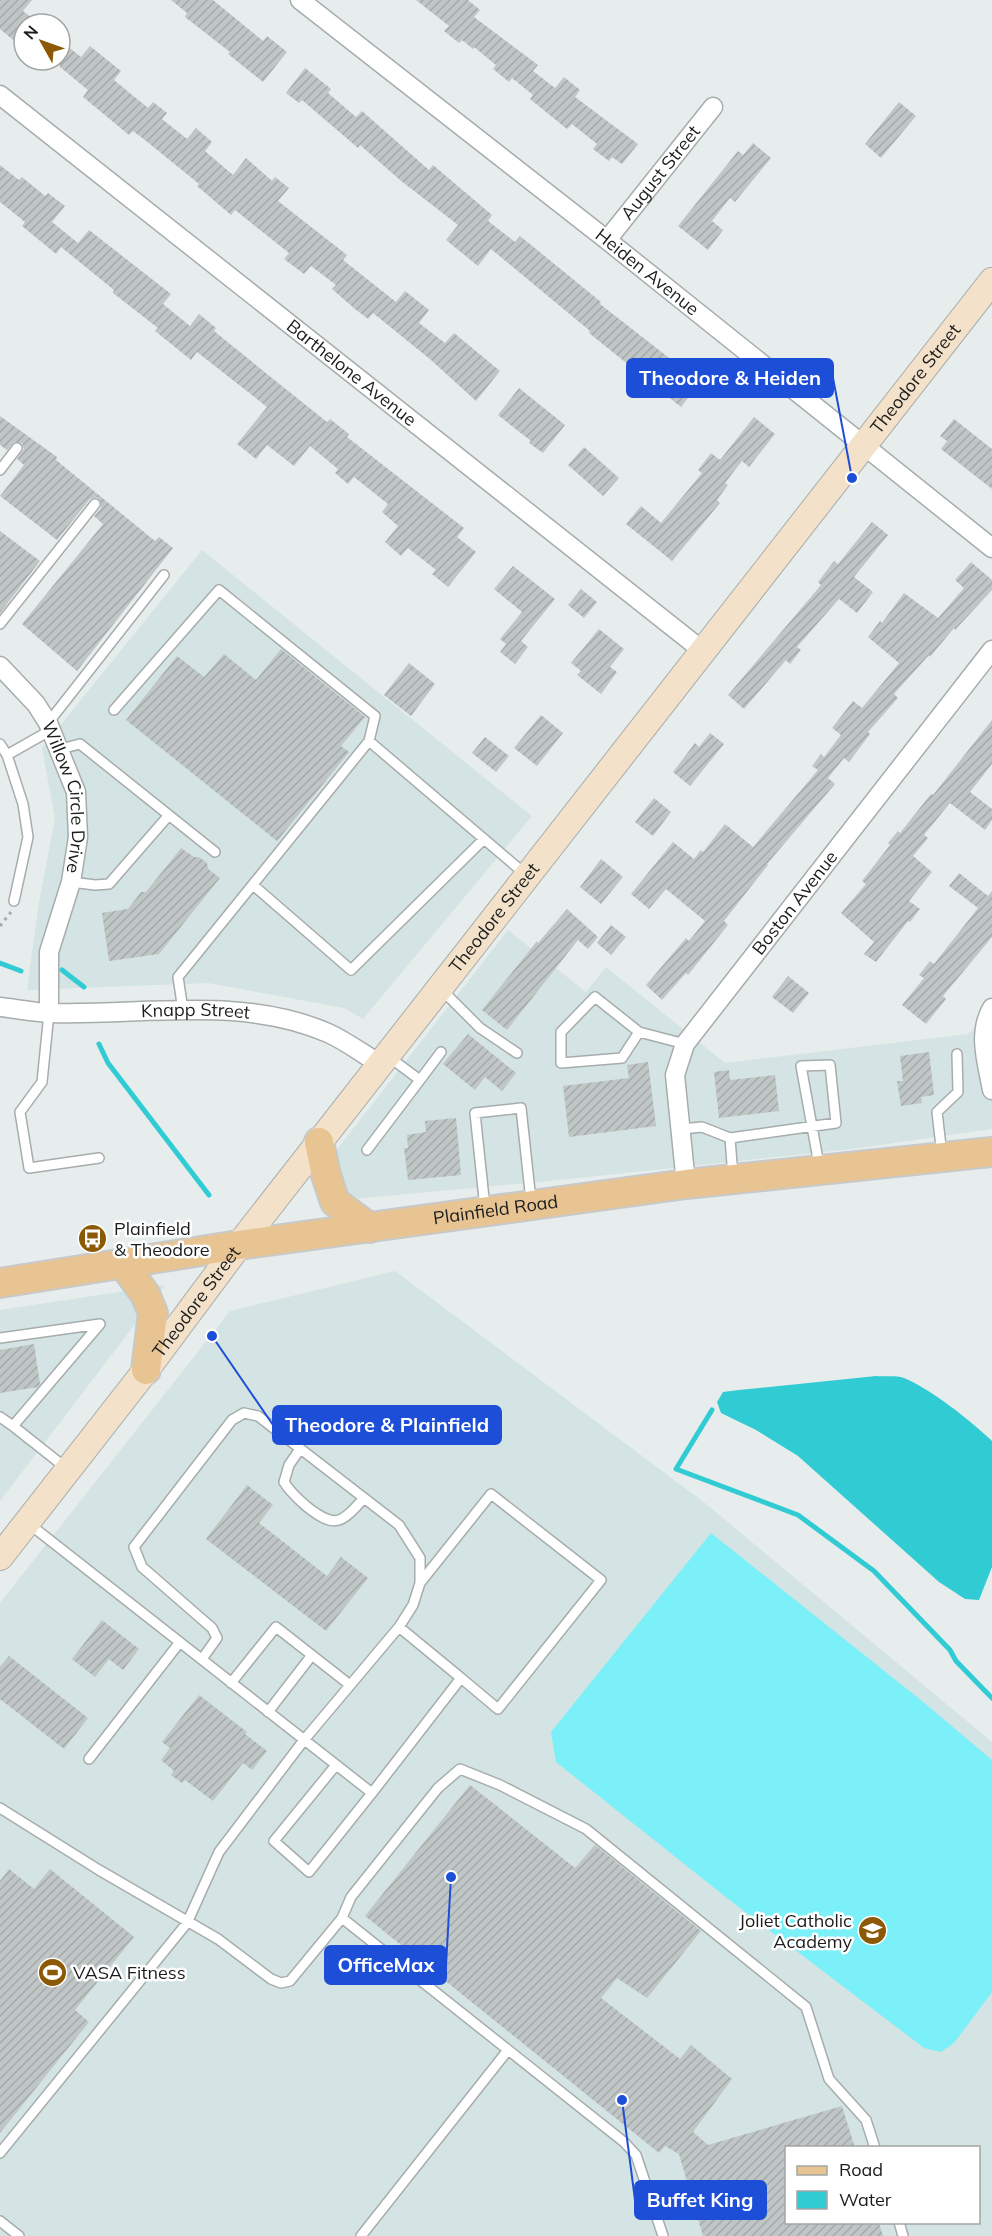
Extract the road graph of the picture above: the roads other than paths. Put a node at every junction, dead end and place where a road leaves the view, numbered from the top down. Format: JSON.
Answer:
{"nodes":[{"id":1,"x":300,"y":0,"type":"edge"},
{"id":2,"x":0,"y":95,"type":"edge"},
{"id":3,"x":713,"y":107,"type":"dead end"},
{"id":4,"x":607,"y":240,"type":"junction"},
{"id":5,"x":992,"y":281,"type":"edge"},
{"id":6,"x":863,"y":446,"type":"junction"},
{"id":7,"x":17,"y":448,"type":"dead end"},
{"id":8,"x":0,"y":470,"type":"edge"},
{"id":9,"x":94,"y":504,"type":"dead end"},
{"id":10,"x":992,"y":548,"type":"edge"},
{"id":11,"x":164,"y":575,"type":"dead end"},
{"id":12,"x":0,"y":624,"type":"edge"},
{"id":13,"x":992,"y":650,"type":"edge"},
{"id":14,"x":703,"y":651,"type":"junction"},
{"id":15,"x":0,"y":666,"type":"edge"},
{"id":16,"x":114,"y":710,"type":"dead end"},
{"id":17,"x":50,"y":726,"type":"junction"},
{"id":18,"x":369,"y":741,"type":"junction"},
{"id":19,"x":0,"y":744,"type":"edge"},
{"id":20,"x":60,"y":749,"type":"junction"},
{"id":21,"x":7,"y":755,"type":"junction"},
{"id":22,"x":169,"y":815,"type":"junction"},
{"id":23,"x":484,"y":839,"type":"junction"},
{"id":24,"x":215,"y":852,"type":"dead end"},
{"id":25,"x":527,"y":876,"type":"junction"},
{"id":26,"x":70,"y":882,"type":"junction"},
{"id":27,"x":253,"y":885,"type":"junction"},
{"id":28,"x":13,"y":906,"type":"road end"},
{"id":29,"x":440,"y":988,"type":"junction"},
{"id":30,"x":0,"y":1007,"type":"edge"},
{"id":31,"x":992,"y":1008,"type":"edge"},
{"id":32,"x":183,"y":1010,"type":"junction"},
{"id":33,"x":49,"y":1013,"type":"junction"},
{"id":34,"x":639,"y":1032,"type":"junction"},
{"id":35,"x":686,"y":1044,"type":"junction"},
{"id":36,"x":441,"y":1052,"type":"dead end"},
{"id":37,"x":517,"y":1053,"type":"dead end"},
{"id":38,"x":957,"y":1054,"type":"dead end"},
{"id":39,"x":383,"y":1060,"type":"junction"},
{"id":40,"x":420,"y":1080,"type":"junction"},
{"id":41,"x":992,"y":1090,"type":"edge"},
{"id":42,"x":812,"y":1128,"type":"junction"},
{"id":43,"x":681,"y":1129,"type":"junction"},
{"id":44,"x":730,"y":1138,"type":"junction"},
{"id":45,"x":319,"y":1142,"type":"junction"},
{"id":46,"x":367,"y":1150,"type":"dead end"},
{"id":47,"x":992,"y":1152,"type":"edge"},
{"id":48,"x":942,"y":1157,"type":"junction"},
{"id":49,"x":99,"y":1158,"type":"dead end"},
{"id":50,"x":820,"y":1170,"type":"junction"},
{"id":51,"x":733,"y":1179,"type":"junction"},
{"id":52,"x":686,"y":1184,"type":"junction"},
{"id":53,"x":532,"y":1206,"type":"junction"},
{"id":54,"x":486,"y":1212,"type":"junction"},
{"id":55,"x":370,"y":1228,"type":"junction"},
{"id":56,"x":239,"y":1245,"type":"junction"},
{"id":57,"x":123,"y":1264,"type":"junction"},
{"id":58,"x":0,"y":1283,"type":"edge"},
{"id":59,"x":0,"y":1338,"type":"edge"},
{"id":60,"x":146,"y":1370,"type":"junction"},
{"id":61,"x":0,"y":1417,"type":"edge"},
{"id":62,"x":13,"y":1426,"type":"junction"},
{"id":63,"x":300,"y":1449,"type":"junction"},
{"id":64,"x":68,"y":1469,"type":"junction"},
{"id":65,"x":364,"y":1498,"type":"junction"},
{"id":66,"x":27,"y":1522,"type":"junction"},
{"id":67,"x":0,"y":1557,"type":"edge"},
{"id":68,"x":420,"y":1583,"type":"junction"},
{"id":69,"x":399,"y":1627,"type":"junction"},
{"id":70,"x":180,"y":1642,"type":"junction"},
{"id":71,"x":312,"y":1655,"type":"junction"},
{"id":72,"x":202,"y":1659,"type":"junction"},
{"id":73,"x":461,"y":1678,"type":"junction"},
{"id":74,"x":231,"y":1683,"type":"junction"},
{"id":75,"x":350,"y":1685,"type":"junction"},
{"id":76,"x":268,"y":1712,"type":"junction"},
{"id":77,"x":304,"y":1740,"type":"junction"},
{"id":78,"x":89,"y":1759,"type":"dead end"},
{"id":79,"x":336,"y":1765,"type":"junction"},
{"id":80,"x":372,"y":1793,"type":"junction"},
{"id":81,"x":1,"y":1809,"type":"edge"},
{"id":82,"x":342,"y":1918,"type":"junction"},
{"id":83,"x":187,"y":1923,"type":"junction"},
{"id":84,"x":508,"y":2050,"type":"junction"},
{"id":85,"x":874,"y":2146,"type":"edge"},
{"id":86,"x":0,"y":2153,"type":"edge"},
{"id":87,"x":0,"y":2221,"type":"edge"},
{"id":88,"x":19,"y":2236,"type":"edge"},
{"id":89,"x":361,"y":2236,"type":"edge"},
{"id":90,"x":663,"y":2236,"type":"edge"}],
"edges":[{"from":1,"to":4,"type":"street","name":"Heiden Avenue"},
{"from":2,"to":14,"type":"street","name":"Barthelone Avenue"},
{"from":3,"to":4,"type":"street","name":"August Street"},
{"from":4,"to":6,"type":"street","name":"Heiden Avenue"},
{"from":5,"to":6,"type":"main road","name":"Theodore Street"},
{"from":6,"to":10,"type":"street","name":"Heiden Avenue"},
{"from":6,"to":14,"type":"main road","name":"Theodore Street"},
{"from":7,"to":8,"type":"lane"},
{"from":9,"to":12,"type":"lane"},
{"from":11,"to":17,"type":"lane"},
{"from":13,"to":35,"type":"street","name":"Boston Avenue"},
{"from":14,"to":25,"type":"main road","name":"Theodore Street"},
{"from":15,"to":17,"type":"street","name":"Willow Circle Drive"},
{"from":16,"to":18,"type":"lane"},
{"from":17,"to":20,"type":"street","name":"Willow Circle Drive"},
{"from":17,"to":21,"type":"lane"},
{"from":18,"to":23,"type":"lane"},
{"from":18,"to":27,"type":"lane"},
{"from":19,"to":21,"type":"lane"},
{"from":20,"to":22,"type":"lane"},
{"from":20,"to":26,"type":"street","name":"Willow Circle Drive"},
{"from":21,"to":28,"type":"lane"},
{"from":22,"to":24,"type":"lane"},
{"from":22,"to":26,"type":"lane"},
{"from":23,"to":25,"type":"lane"},
{"from":23,"to":27,"type":"lane"},
{"from":25,"to":29,"type":"main road","name":"Theodore Street"},
{"from":26,"to":33,"type":"street","name":"Willow Circle Drive"},
{"from":27,"to":32,"type":"lane"},
{"from":29,"to":37,"type":"lane"},
{"from":29,"to":39,"type":"main road","name":"Theodore Street"},
{"from":30,"to":33,"type":"street","name":"Knapp Street"},
{"from":31,"to":41,"type":"street"},
{"from":32,"to":33,"type":"street","name":"Knapp Street"},
{"from":32,"to":39,"type":"street","name":"Knapp Street"},
{"from":33,"to":49,"type":"lane"},
{"from":34,"to":34,"type":"lane"},
{"from":34,"to":35,"type":"lane"},
{"from":35,"to":43,"type":"street","name":"Boston Avenue"},
{"from":36,"to":40,"type":"lane"},
{"from":38,"to":48,"type":"lane"},
{"from":39,"to":40,"type":"lane"},
{"from":39,"to":45,"type":"main road","name":"Theodore Street"},
{"from":40,"to":46,"type":"lane"},
{"from":42,"to":42,"type":"lane"},
{"from":42,"to":44,"type":"lane"},
{"from":42,"to":50,"type":"lane"},
{"from":43,"to":44,"type":"lane"},
{"from":43,"to":52,"type":"street","name":"Boston Avenue"},
{"from":44,"to":51,"type":"lane"},
{"from":45,"to":55,"type":"main road"},
{"from":45,"to":56,"type":"main road","name":"Theodore Street"},
{"from":47,"to":48,"type":"main road","name":"Plainfield Road"},
{"from":48,"to":50,"type":"main road","name":"Plainfield Road"},
{"from":50,"to":51,"type":"main road","name":"Plainfield Road"},
{"from":51,"to":52,"type":"main road","name":"Plainfield Road"},
{"from":52,"to":53,"type":"main road","name":"Plainfield Road"},
{"from":53,"to":54,"type":"main road","name":"Plainfield Road"},
{"from":53,"to":54,"type":"lane"},
{"from":54,"to":55,"type":"main road","name":"Plainfield Road"},
{"from":55,"to":56,"type":"main road","name":"Plainfield Road"},
{"from":56,"to":57,"type":"main road","name":"Plainfield Road"},
{"from":56,"to":60,"type":"main road","name":"Theodore Street"},
{"from":57,"to":58,"type":"main road","name":"Plainfield Road"},
{"from":57,"to":60,"type":"main road"},
{"from":59,"to":62,"type":"lane"},
{"from":60,"to":64,"type":"main road","name":"Theodore Street"},
{"from":61,"to":62,"type":"lane"},
{"from":62,"to":64,"type":"lane"},
{"from":63,"to":65,"type":"lane"},
{"from":63,"to":65,"type":"lane"},
{"from":63,"to":72,"type":"lane"},
{"from":64,"to":66,"type":"main road","name":"Theodore Street"},
{"from":65,"to":68,"type":"lane"},
{"from":66,"to":67,"type":"main road","name":"Theodore Street"},
{"from":66,"to":70,"type":"lane"},
{"from":68,"to":69,"type":"lane"},
{"from":68,"to":73,"type":"lane"},
{"from":69,"to":73,"type":"lane"},
{"from":69,"to":75,"type":"lane"},
{"from":70,"to":72,"type":"lane"},
{"from":70,"to":78,"type":"lane"},
{"from":71,"to":74,"type":"lane"},
{"from":71,"to":75,"type":"lane"},
{"from":71,"to":76,"type":"lane"},
{"from":72,"to":74,"type":"lane"},
{"from":73,"to":80,"type":"lane"},
{"from":74,"to":76,"type":"lane"},
{"from":75,"to":77,"type":"lane"},
{"from":76,"to":77,"type":"lane"},
{"from":77,"to":79,"type":"lane"},
{"from":77,"to":83,"type":"lane"},
{"from":79,"to":80,"type":"lane"},
{"from":79,"to":80,"type":"lane"},
{"from":81,"to":83,"type":"lane"},
{"from":82,"to":83,"type":"lane"},
{"from":82,"to":84,"type":"lane"},
{"from":82,"to":85,"type":"lane"},
{"from":83,"to":86,"type":"lane"},
{"from":84,"to":89,"type":"lane"},
{"from":84,"to":90,"type":"lane"},
{"from":87,"to":88,"type":"lane"}]}
